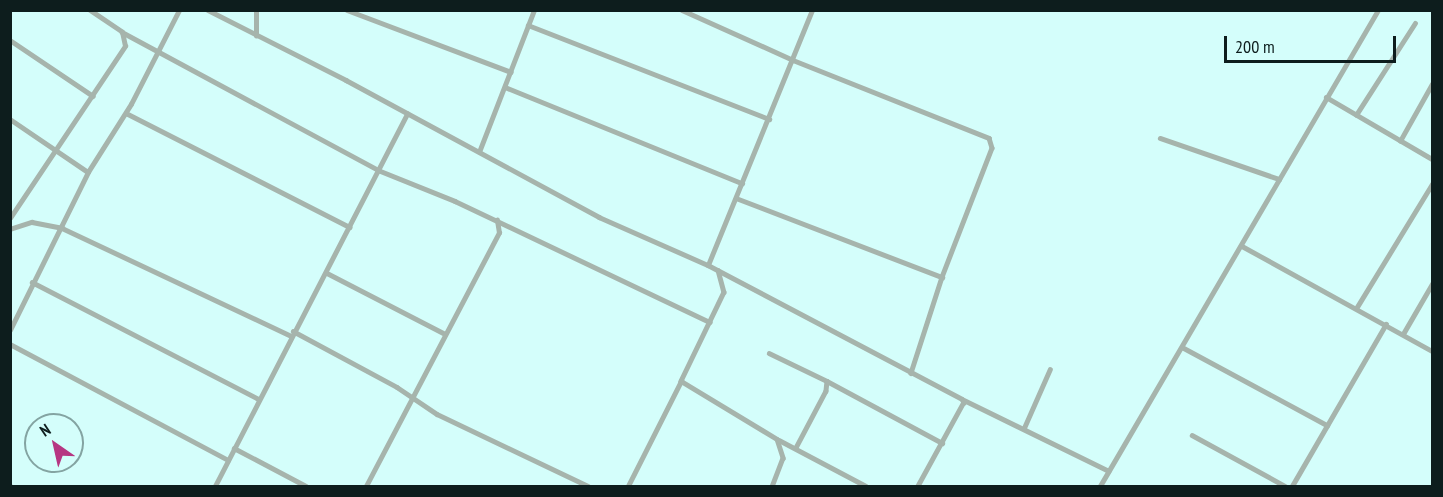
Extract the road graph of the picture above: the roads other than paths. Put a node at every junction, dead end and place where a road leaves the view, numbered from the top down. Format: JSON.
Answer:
{"nodes":[{"id":1,"x":89,"y":10,"type":"edge"},
{"id":2,"x":179,"y":10,"type":"edge"},
{"id":3,"x":208,"y":10,"type":"edge"},
{"id":4,"x":256,"y":10,"type":"edge"},
{"id":5,"x":347,"y":10,"type":"edge"},
{"id":6,"x":526,"y":10,"type":"edge"},
{"id":7,"x":682,"y":10,"type":"edge"},
{"id":8,"x":812,"y":10,"type":"edge"},
{"id":9,"x":1378,"y":10,"type":"edge"},
{"id":10,"x":533,"y":12,"type":"edge"},
{"id":11,"x":1415,"y":23,"type":"dead end"},
{"id":12,"x":528,"y":25,"type":"junction"},
{"id":13,"x":122,"y":32,"type":"junction"},
{"id":14,"x":256,"y":36,"type":"junction"},
{"id":15,"x":10,"y":40,"type":"edge"},
{"id":16,"x":157,"y":54,"type":"junction"},
{"id":17,"x":793,"y":60,"type":"junction"},
{"id":18,"x":511,"y":72,"type":"junction"},
{"id":19,"x":1432,"y":84,"type":"edge"},
{"id":20,"x":505,"y":87,"type":"junction"},
{"id":21,"x":93,"y":96,"type":"junction"},
{"id":22,"x":1326,"y":97,"type":"junction"},
{"id":23,"x":126,"y":113,"type":"junction"},
{"id":24,"x":406,"y":114,"type":"junction"},
{"id":25,"x":1356,"y":114,"type":"junction"},
{"id":26,"x":10,"y":119,"type":"edge"},
{"id":27,"x":769,"y":119,"type":"junction"},
{"id":28,"x":1160,"y":138,"type":"dead end"},
{"id":29,"x":1400,"y":141,"type":"junction"},
{"id":30,"x":54,"y":149,"type":"junction"},
{"id":31,"x":479,"y":152,"type":"junction"},
{"id":32,"x":1432,"y":159,"type":"edge"},
{"id":33,"x":378,"y":170,"type":"junction"},
{"id":34,"x":88,"y":172,"type":"junction"},
{"id":35,"x":1279,"y":179,"type":"junction"},
{"id":36,"x":742,"y":183,"type":"junction"},
{"id":37,"x":1432,"y":184,"type":"edge"},
{"id":38,"x":736,"y":198,"type":"junction"},
{"id":39,"x":10,"y":218,"type":"edge"},
{"id":40,"x":496,"y":220,"type":"junction"},
{"id":41,"x":350,"y":227,"type":"junction"},
{"id":42,"x":62,"y":228,"type":"junction"},
{"id":43,"x":10,"y":229,"type":"edge"},
{"id":44,"x":1242,"y":246,"type":"junction"},
{"id":45,"x":708,"y":265,"type":"junction"},
{"id":46,"x":718,"y":270,"type":"junction"},
{"id":47,"x":327,"y":273,"type":"junction"},
{"id":48,"x":942,"y":277,"type":"junction"},
{"id":49,"x":32,"y":282,"type":"junction"},
{"id":50,"x":1432,"y":284,"type":"edge"},
{"id":51,"x":1357,"y":308,"type":"junction"},
{"id":52,"x":710,"y":322,"type":"junction"},
{"id":53,"x":1386,"y":324,"type":"junction"},
{"id":54,"x":10,"y":330,"type":"edge"},
{"id":55,"x":443,"y":333,"type":"junction"},
{"id":56,"x":292,"y":334,"type":"junction"},
{"id":57,"x":1403,"y":334,"type":"junction"},
{"id":58,"x":10,"y":344,"type":"edge"},
{"id":59,"x":1182,"y":347,"type":"junction"},
{"id":60,"x":1432,"y":348,"type":"edge"},
{"id":61,"x":769,"y":353,"type":"dead end"},
{"id":62,"x":1050,"y":369,"type":"dead end"},
{"id":63,"x":911,"y":373,"type":"junction"},
{"id":64,"x":681,"y":381,"type":"junction"},
{"id":65,"x":827,"y":381,"type":"junction"},
{"id":66,"x":412,"y":398,"type":"junction"},
{"id":67,"x":259,"y":399,"type":"junction"},
{"id":68,"x":964,"y":400,"type":"junction"},
{"id":69,"x":1328,"y":425,"type":"junction"},
{"id":70,"x":1024,"y":428,"type":"junction"},
{"id":71,"x":1192,"y":435,"type":"dead end"},
{"id":72,"x":777,"y":439,"type":"junction"},
{"id":73,"x":942,"y":443,"type":"junction"},
{"id":74,"x":234,"y":448,"type":"junction"},
{"id":75,"x":796,"y":448,"type":"junction"},
{"id":76,"x":228,"y":460,"type":"junction"},
{"id":77,"x":1109,"y":471,"type":"junction"},
{"id":78,"x":215,"y":486,"type":"edge"},
{"id":79,"x":306,"y":486,"type":"edge"},
{"id":80,"x":366,"y":486,"type":"edge"},
{"id":81,"x":588,"y":486,"type":"edge"},
{"id":82,"x":628,"y":486,"type":"edge"},
{"id":83,"x":772,"y":486,"type":"edge"},
{"id":84,"x":866,"y":486,"type":"edge"},
{"id":85,"x":918,"y":486,"type":"edge"},
{"id":86,"x":1100,"y":486,"type":"edge"},
{"id":87,"x":1284,"y":486,"type":"edge"},
{"id":88,"x":1292,"y":486,"type":"edge"}],
"edges":[{"from":1,"to":13,"type":"street"},
{"from":2,"to":16,"type":"street"},
{"from":3,"to":14,"type":"street"},
{"from":4,"to":14,"type":"street"},
{"from":5,"to":18,"type":"street"},
{"from":6,"to":10,"type":"street"},
{"from":7,"to":17,"type":"street"},
{"from":8,"to":17,"type":"street"},
{"from":9,"to":22,"type":"street"},
{"from":10,"to":12,"type":"street"},
{"from":11,"to":25,"type":"street"},
{"from":12,"to":18,"type":"street"},
{"from":12,"to":27,"type":"street"},
{"from":13,"to":16,"type":"street"},
{"from":13,"to":21,"type":"street"},
{"from":14,"to":24,"type":"street"},
{"from":15,"to":21,"type":"street"},
{"from":16,"to":23,"type":"street"},
{"from":16,"to":33,"type":"street"},
{"from":17,"to":27,"type":"street"},
{"from":17,"to":48,"type":"street"},
{"from":18,"to":20,"type":"street"},
{"from":19,"to":29,"type":"street"},
{"from":20,"to":31,"type":"street"},
{"from":20,"to":36,"type":"street"},
{"from":21,"to":30,"type":"street"},
{"from":22,"to":25,"type":"street"},
{"from":22,"to":35,"type":"street"},
{"from":23,"to":34,"type":"street"},
{"from":23,"to":41,"type":"street"},
{"from":24,"to":31,"type":"street"},
{"from":24,"to":33,"type":"street"},
{"from":25,"to":29,"type":"street"},
{"from":26,"to":30,"type":"street"},
{"from":27,"to":36,"type":"street"},
{"from":28,"to":35,"type":"street"},
{"from":29,"to":32,"type":"street"},
{"from":30,"to":34,"type":"street"},
{"from":30,"to":39,"type":"street"},
{"from":31,"to":45,"type":"street"},
{"from":33,"to":40,"type":"street"},
{"from":33,"to":41,"type":"street"},
{"from":34,"to":42,"type":"street"},
{"from":35,"to":44,"type":"street"},
{"from":36,"to":38,"type":"street"},
{"from":37,"to":51,"type":"street"},
{"from":38,"to":45,"type":"street"},
{"from":38,"to":48,"type":"street"},
{"from":40,"to":52,"type":"street"},
{"from":40,"to":55,"type":"street"},
{"from":41,"to":47,"type":"street"},
{"from":42,"to":43,"type":"street"},
{"from":42,"to":49,"type":"street"},
{"from":42,"to":56,"type":"street"},
{"from":44,"to":51,"type":"street"},
{"from":44,"to":59,"type":"street"},
{"from":45,"to":46,"type":"street"},
{"from":46,"to":52,"type":"street"},
{"from":46,"to":63,"type":"street"},
{"from":47,"to":55,"type":"street"},
{"from":47,"to":56,"type":"street"},
{"from":48,"to":63,"type":"street"},
{"from":49,"to":54,"type":"street"},
{"from":49,"to":67,"type":"street"},
{"from":50,"to":57,"type":"street"},
{"from":51,"to":53,"type":"street"},
{"from":52,"to":64,"type":"street"},
{"from":53,"to":57,"type":"street"},
{"from":53,"to":69,"type":"street"},
{"from":55,"to":66,"type":"street"},
{"from":56,"to":66,"type":"street"},
{"from":56,"to":67,"type":"street"},
{"from":57,"to":60,"type":"street"},
{"from":58,"to":76,"type":"street"},
{"from":59,"to":69,"type":"street"},
{"from":59,"to":77,"type":"street"},
{"from":61,"to":65,"type":"street"},
{"from":62,"to":70,"type":"street"},
{"from":63,"to":68,"type":"street"},
{"from":64,"to":72,"type":"street"},
{"from":64,"to":82,"type":"street"},
{"from":65,"to":73,"type":"street"},
{"from":65,"to":75,"type":"street"},
{"from":66,"to":80,"type":"street"},
{"from":66,"to":81,"type":"street"},
{"from":67,"to":74,"type":"street"},
{"from":68,"to":70,"type":"street"},
{"from":68,"to":73,"type":"street"},
{"from":69,"to":88,"type":"street"},
{"from":70,"to":77,"type":"street"},
{"from":71,"to":87,"type":"street"},
{"from":72,"to":75,"type":"street"},
{"from":72,"to":83,"type":"street"},
{"from":73,"to":85,"type":"street"},
{"from":74,"to":76,"type":"street"},
{"from":74,"to":79,"type":"street"},
{"from":75,"to":84,"type":"street"},
{"from":76,"to":78,"type":"street"},
{"from":77,"to":86,"type":"street"}]}
